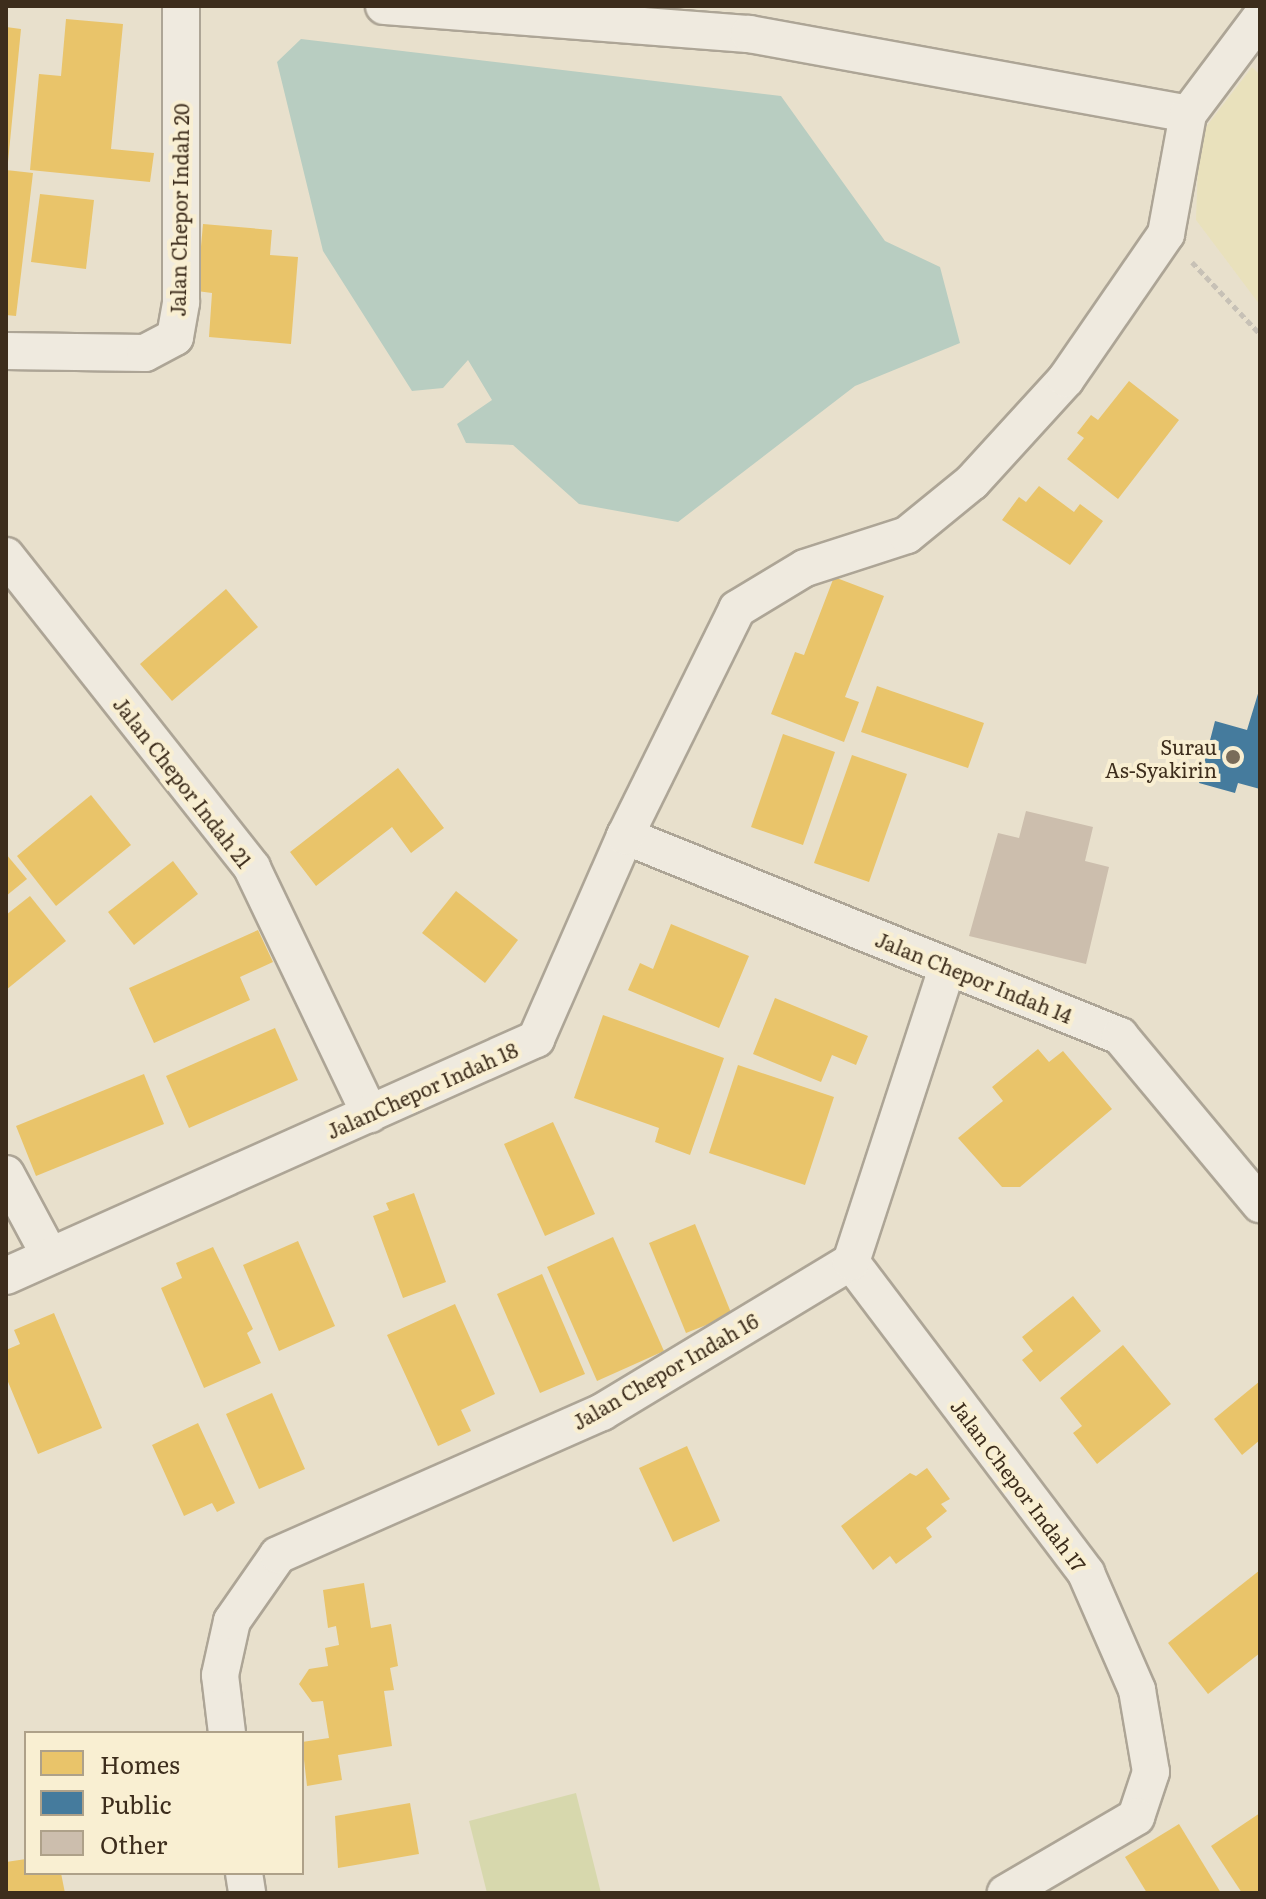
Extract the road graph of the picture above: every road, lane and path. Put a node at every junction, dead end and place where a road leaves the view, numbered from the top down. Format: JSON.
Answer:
{"nodes":[{"id":1,"x":181,"y":6,"type":"edge"},
{"id":2,"x":384,"y":6,"type":"edge"},
{"id":3,"x":391,"y":6,"type":"edge"},
{"id":4,"x":1260,"y":18,"type":"edge"},
{"id":5,"x":750,"y":20,"type":"edge"},
{"id":6,"x":1188,"y":114,"type":"junction"},
{"id":7,"x":1166,"y":234,"type":"junction"},
{"id":8,"x":1260,"y":334,"type":"edge"},
{"id":9,"x":6,"y":351,"type":"edge"},
{"id":10,"x":6,"y":556,"type":"edge"},
{"id":11,"x":625,"y":836,"type":"junction"},
{"id":12,"x":948,"y":966,"type":"junction"},
{"id":13,"x":370,"y":1114,"type":"junction"},
{"id":14,"x":6,"y":1174,"type":"edge"},
{"id":15,"x":1260,"y":1204,"type":"edge"},
{"id":16,"x":50,"y":1256,"type":"junction"},
{"id":17,"x":851,"y":1262,"type":"junction"},
{"id":18,"x":6,"y":1276,"type":"edge"},
{"id":19,"x":227,"y":1731,"type":"edge"},
{"id":20,"x":1006,"y":1893,"type":"edge"}],
"edges":[{"from":1,"to":9,"type":"street","name":"Jalan Chepor Indah 20"},
{"from":2,"to":3,"type":"street"},
{"from":3,"to":5,"type":"street"},
{"from":4,"to":6,"type":"street"},
{"from":5,"to":6,"type":"street"},
{"from":6,"to":7,"type":"street"},
{"from":7,"to":8,"type":"path"},
{"from":7,"to":11,"type":"street","name":"JalanChepor Indah 18"},
{"from":10,"to":13,"type":"street","name":"Jalan Chepor Indah 21"},
{"from":11,"to":12,"type":"street","name":"Jalan Chepor Indah 14"},
{"from":11,"to":13,"type":"street","name":"JalanChepor Indah 18"},
{"from":12,"to":15,"type":"street","name":"Jalan Chepor Indah 14"},
{"from":12,"to":17,"type":"street"},
{"from":13,"to":16,"type":"street","name":"JalanChepor Indah 18"},
{"from":14,"to":16,"type":"street"},
{"from":16,"to":18,"type":"street","name":"JalanChepor Indah 18"},
{"from":17,"to":19,"type":"street","name":"Jalan Chepor Indah 16"},
{"from":17,"to":20,"type":"street","name":"Jalan Chepor Indah 17"}]}
